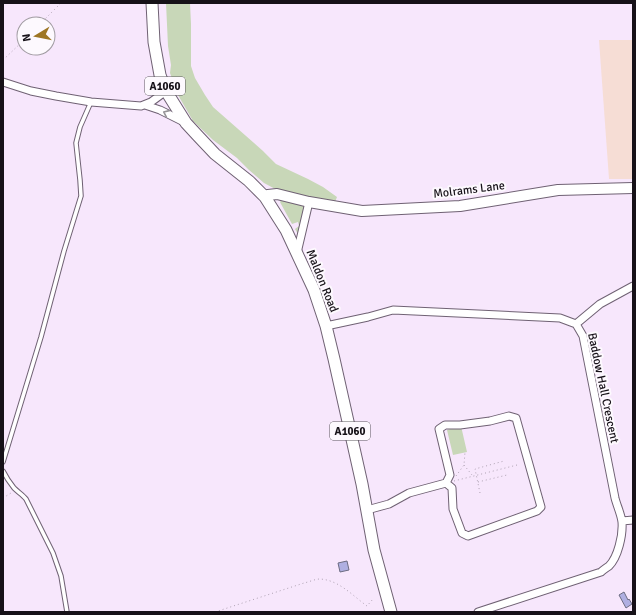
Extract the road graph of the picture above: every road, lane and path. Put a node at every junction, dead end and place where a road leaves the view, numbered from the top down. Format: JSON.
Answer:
{"nodes":[{"id":1,"x":61,"y":3,"type":"edge"},
{"id":2,"x":152,"y":3,"type":"edge"},
{"id":3,"x":48,"y":16,"type":"edge"},
{"id":4,"x":16,"y":48,"type":"edge"},
{"id":5,"x":3,"y":60,"type":"edge"},
{"id":6,"x":3,"y":82,"type":"edge"},
{"id":7,"x":166,"y":91,"type":"junction"},
{"id":8,"x":91,"y":102,"type":"junction"},
{"id":9,"x":145,"y":105,"type":"junction"},
{"id":10,"x":186,"y":123,"type":"junction"},
{"id":11,"x":633,"y":188,"type":"edge"},
{"id":12,"x":265,"y":197,"type":"junction"},
{"id":13,"x":309,"y":202,"type":"junction"},
{"id":14,"x":297,"y":254,"type":"junction"},
{"id":15,"x":633,"y":286,"type":"edge"},
{"id":16,"x":576,"y":324,"type":"junction"},
{"id":17,"x":326,"y":326,"type":"junction"},
{"id":18,"x":465,"y":452,"type":"dead end"},
{"id":19,"x":504,"y":461,"type":"dead end"},
{"id":20,"x":3,"y":462,"type":"edge"},
{"id":21,"x":464,"y":465,"type":"junction"},
{"id":22,"x":517,"y":465,"type":"dead end"},
{"id":23,"x":3,"y":472,"type":"edge"},
{"id":24,"x":476,"y":475,"type":"junction"},
{"id":25,"x":507,"y":475,"type":"dead end"},
{"id":26,"x":473,"y":476,"type":"junction"},
{"id":27,"x":478,"y":482,"type":"junction"},
{"id":28,"x":446,"y":483,"type":"junction"},
{"id":29,"x":16,"y":489,"type":"junction"},
{"id":30,"x":480,"y":493,"type":"dead end"},
{"id":31,"x":3,"y":498,"type":"edge"},
{"id":32,"x":367,"y":510,"type":"junction"},
{"id":33,"x":633,"y":520,"type":"edge"},
{"id":34,"x":622,"y":521,"type":"junction"},
{"id":35,"x":373,"y":599,"type":"dead end"},
{"id":36,"x":67,"y":612,"type":"edge"},
{"id":37,"x":215,"y":612,"type":"edge"},
{"id":38,"x":391,"y":612,"type":"edge"},
{"id":39,"x":478,"y":612,"type":"edge"}],
"edges":[{"from":1,"to":3,"type":"path"},
{"from":2,"to":7,"type":"main road","name":"Maldon Road","number":"A1060"},
{"from":4,"to":5,"type":"path"},
{"from":6,"to":8,"type":"street"},
{"from":7,"to":9,"type":"street"},
{"from":7,"to":10,"type":"main road","name":"Maldon Road","number":"A1060"},
{"from":8,"to":9,"type":"street"},
{"from":8,"to":20,"type":"lane"},
{"from":10,"to":9,"type":"street","one_way":true},
{"from":10,"to":12,"type":"main road","name":"Maldon Road","number":"A1060"},
{"from":11,"to":13,"type":"street","name":"Molrams Lane"},
{"from":12,"to":13,"type":"street","name":"Molrams Lane"},
{"from":12,"to":14,"type":"main road","name":"Maldon Road","number":"A1060"},
{"from":13,"to":14,"type":"street"},
{"from":14,"to":17,"type":"main road","name":"Maldon Road","number":"A1060"},
{"from":15,"to":16,"type":"street"},
{"from":16,"to":17,"type":"street","name":"Baddow Hall Crescent"},
{"from":16,"to":34,"type":"street","name":"Baddow Hall Crescent"},
{"from":17,"to":32,"type":"main road","name":"Maldon Road","number":"A1060"},
{"from":18,"to":21,"type":"path"},
{"from":19,"to":24,"type":"path"},
{"from":21,"to":26,"type":"path"},
{"from":21,"to":26,"type":"path"},
{"from":22,"to":24,"type":"path"},
{"from":23,"to":29,"type":"lane"},
{"from":24,"to":26,"type":"path"},
{"from":24,"to":27,"type":"path"},
{"from":25,"to":27,"type":"path"},
{"from":27,"to":30,"type":"path"},
{"from":28,"to":28,"type":"street"},
{"from":28,"to":32,"type":"street"},
{"from":29,"to":31,"type":"path"},
{"from":29,"to":36,"type":"lane"},
{"from":32,"to":38,"type":"main road","name":"Maldon Road","number":"A1060"},
{"from":33,"to":34,"type":"street"},
{"from":34,"to":39,"type":"street","name":"Baddow Hall Crescent"},
{"from":35,"to":37,"type":"path"}]}
